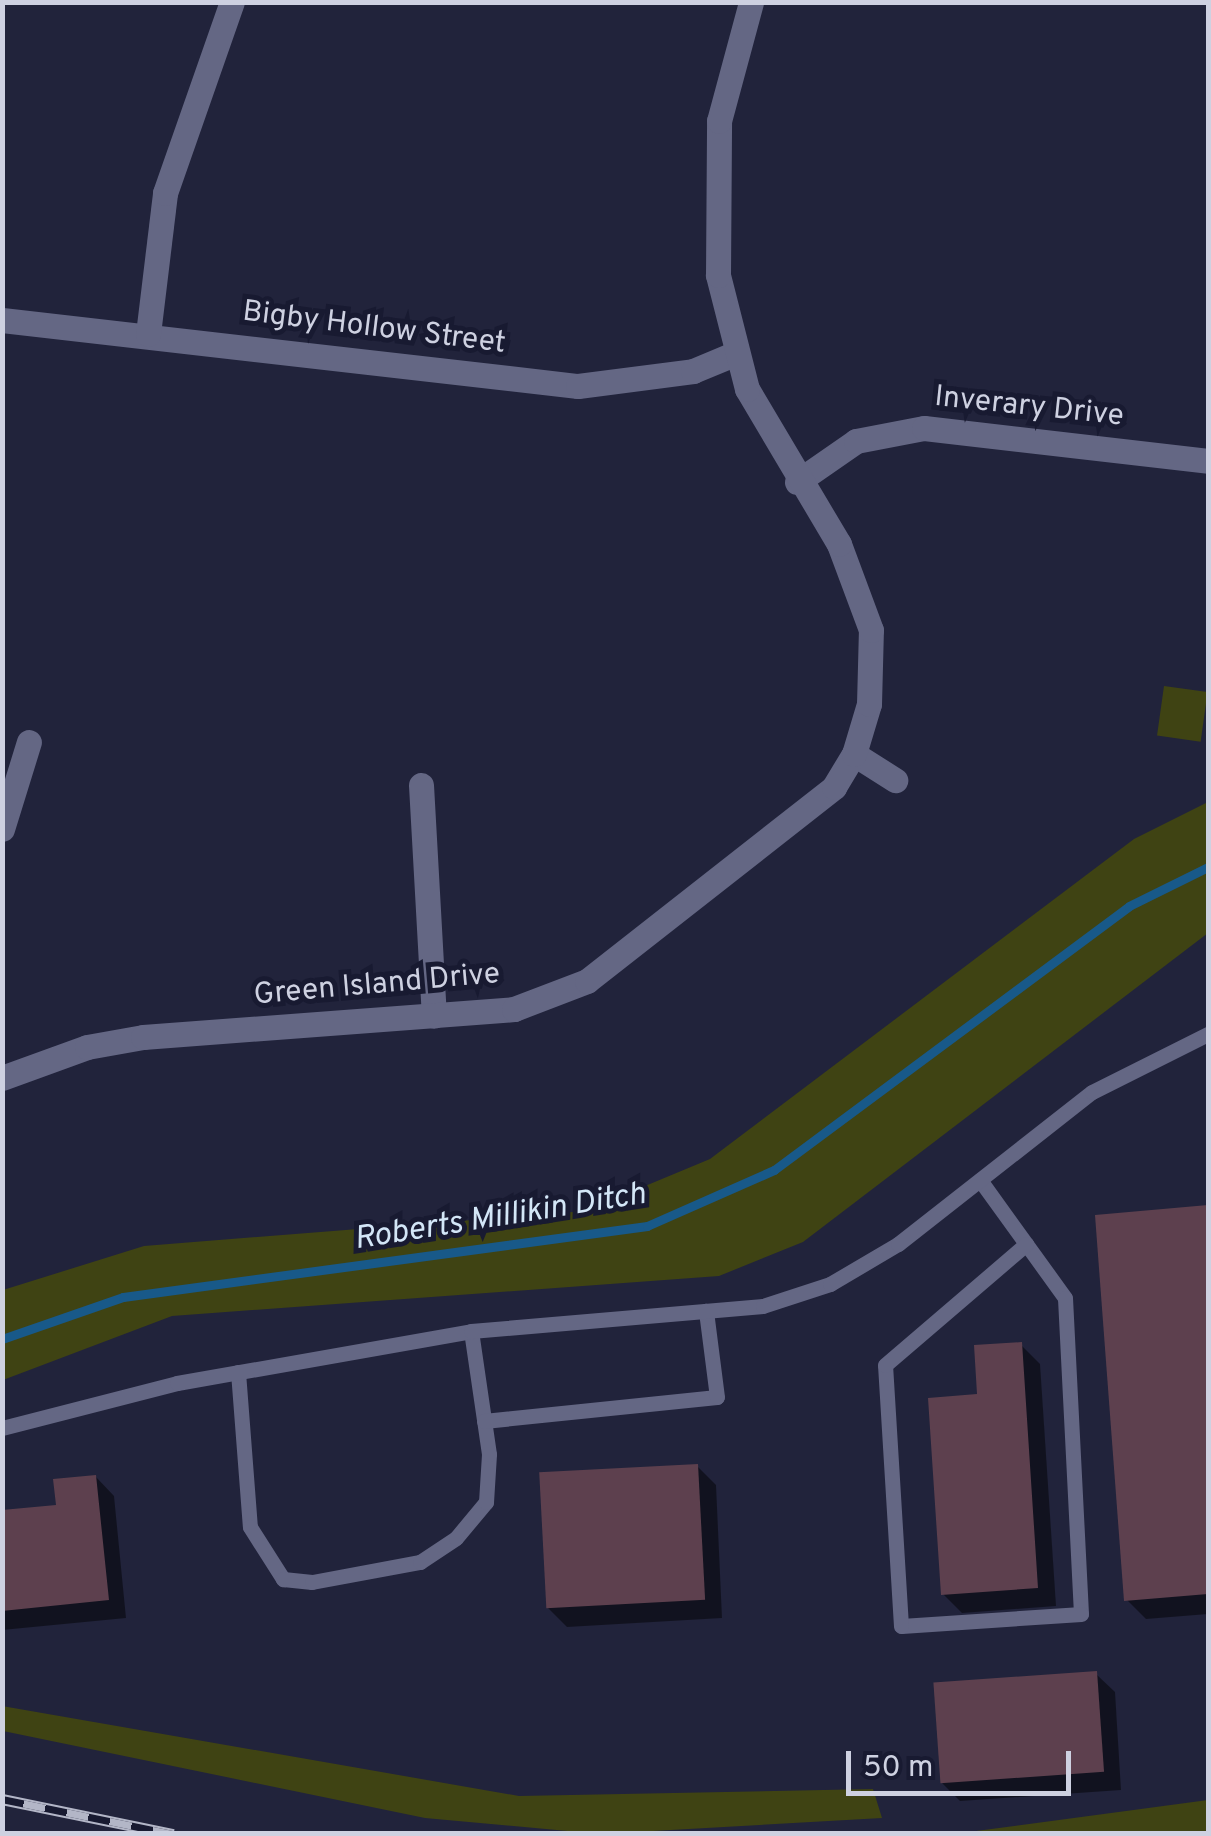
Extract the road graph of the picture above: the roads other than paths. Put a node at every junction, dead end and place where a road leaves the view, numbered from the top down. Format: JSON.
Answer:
{"nodes":[{"id":1,"x":232,"y":2,"type":"edge"},
{"id":2,"x":751,"y":2,"type":"edge"},
{"id":3,"x":2,"y":320,"type":"edge"},
{"id":4,"x":148,"y":334,"type":"junction"},
{"id":5,"x":734,"y":354,"type":"junction"},
{"id":6,"x":1208,"y":461,"type":"edge"},
{"id":7,"x":797,"y":482,"type":"junction"},
{"id":8,"x":30,"y":742,"type":"dead end"},
{"id":9,"x":854,"y":754,"type":"junction"},
{"id":10,"x":895,"y":780,"type":"dead end"},
{"id":11,"x":421,"y":785,"type":"dead end"},
{"id":12,"x":2,"y":830,"type":"edge"},
{"id":13,"x":434,"y":1016,"type":"junction"},
{"id":14,"x":1208,"y":1034,"type":"edge"},
{"id":15,"x":2,"y":1078,"type":"edge"},
{"id":16,"x":980,"y":1180,"type":"junction"},
{"id":17,"x":1026,"y":1244,"type":"junction"},
{"id":18,"x":706,"y":1311,"type":"junction"},
{"id":19,"x":471,"y":1332,"type":"junction"},
{"id":20,"x":238,"y":1372,"type":"junction"},
{"id":21,"x":484,"y":1421,"type":"junction"},
{"id":22,"x":2,"y":1428,"type":"edge"}],
"edges":[{"from":1,"to":4,"type":"street"},
{"from":2,"to":5,"type":"street"},
{"from":3,"to":4,"type":"street","name":"Bigby Hollow Street"},
{"from":4,"to":5,"type":"street","name":"Bigby Hollow Street"},
{"from":5,"to":7,"type":"street"},
{"from":6,"to":7,"type":"street","name":"Inverary Drive"},
{"from":7,"to":9,"type":"street"},
{"from":8,"to":12,"type":"street"},
{"from":9,"to":10,"type":"street"},
{"from":9,"to":13,"type":"street","name":"Green Island Drive"},
{"from":11,"to":13,"type":"street"},
{"from":13,"to":15,"type":"street","name":"Green Island Drive"},
{"from":14,"to":16,"type":"lane"},
{"from":16,"to":17,"type":"lane"},
{"from":16,"to":18,"type":"lane"},
{"from":17,"to":17,"type":"lane"},
{"from":18,"to":19,"type":"lane"},
{"from":18,"to":21,"type":"lane"},
{"from":19,"to":20,"type":"lane"},
{"from":19,"to":21,"type":"lane"},
{"from":20,"to":21,"type":"lane"},
{"from":20,"to":22,"type":"lane"}]}
